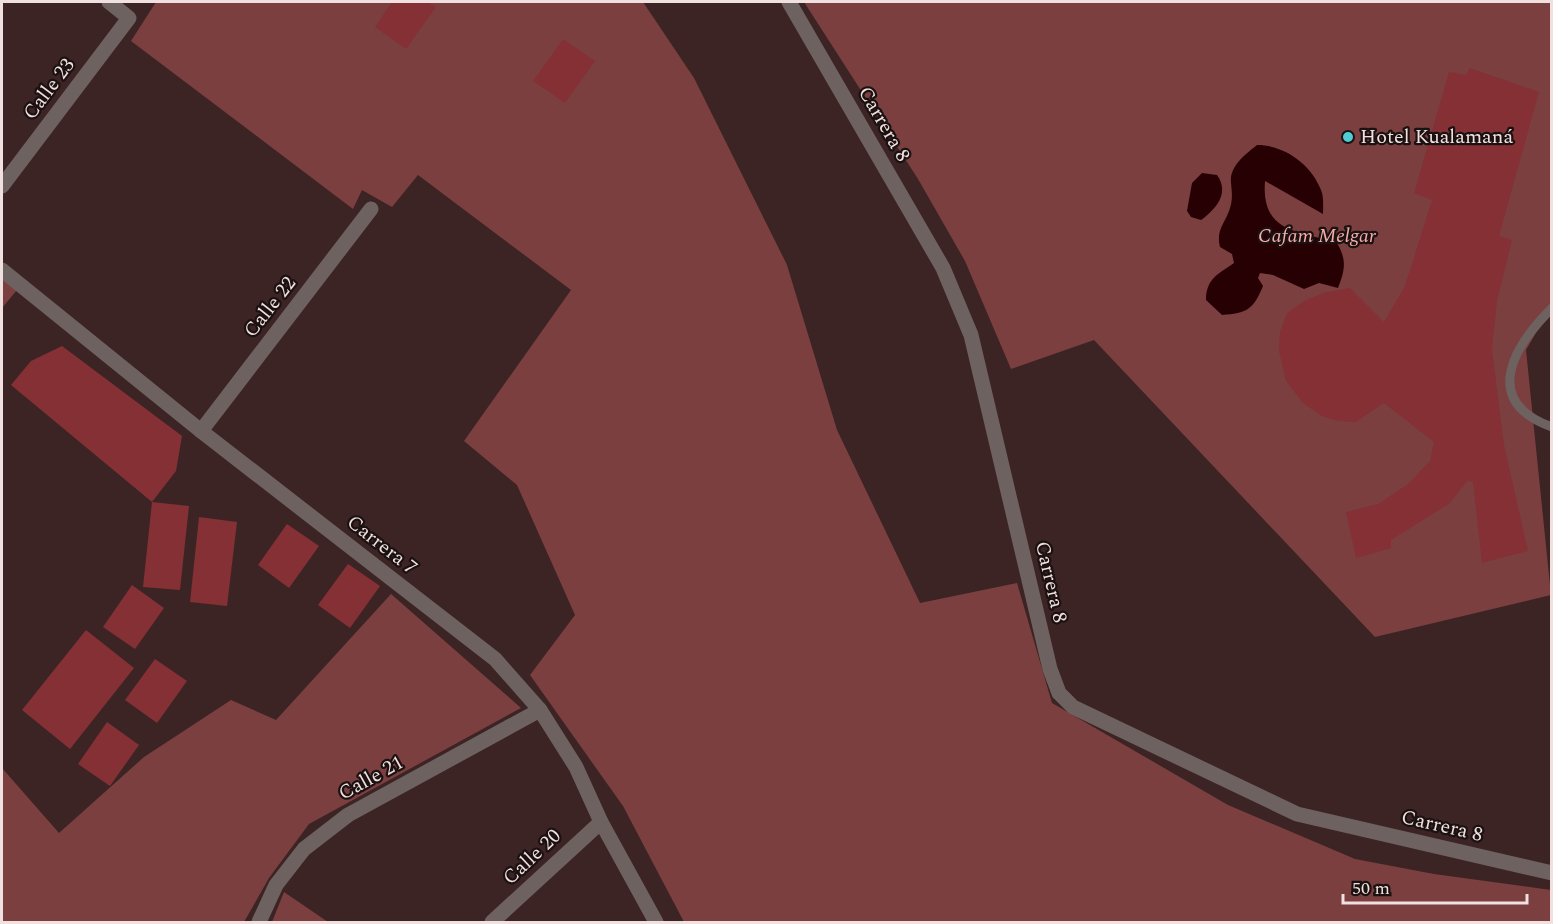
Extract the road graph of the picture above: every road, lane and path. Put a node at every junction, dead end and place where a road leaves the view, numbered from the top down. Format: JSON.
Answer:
{"nodes":[{"id":1,"x":109,"y":2,"type":"edge"},
{"id":2,"x":789,"y":2,"type":"edge"},
{"id":3,"x":2,"y":186,"type":"edge"},
{"id":4,"x":371,"y":210,"type":"dead end"},
{"id":5,"x":2,"y":270,"type":"edge"},
{"id":6,"x":1551,"y":308,"type":"edge"},
{"id":7,"x":1551,"y":428,"type":"edge"},
{"id":8,"x":201,"y":431,"type":"junction"},
{"id":9,"x":540,"y":710,"type":"junction"},
{"id":10,"x":601,"y":822,"type":"junction"},
{"id":11,"x":1551,"y":873,"type":"edge"},
{"id":12,"x":259,"y":922,"type":"edge"},
{"id":13,"x":492,"y":922,"type":"edge"},
{"id":14,"x":656,"y":922,"type":"edge"}],
"edges":[{"from":1,"to":3,"type":"street","name":"Calle 23"},
{"from":2,"to":11,"type":"street","name":"Carrera 8"},
{"from":4,"to":8,"type":"street","name":"Calle 22"},
{"from":5,"to":8,"type":"street","name":"Carrera 7"},
{"from":6,"to":7,"type":"lane"},
{"from":8,"to":9,"type":"street","name":"Carrera 7"},
{"from":9,"to":10,"type":"street","name":"Carrera 7"},
{"from":9,"to":12,"type":"street","name":"Calle 21"},
{"from":10,"to":13,"type":"street","name":"Calle 20"},
{"from":10,"to":14,"type":"street","name":"Carrera 7"}]}
